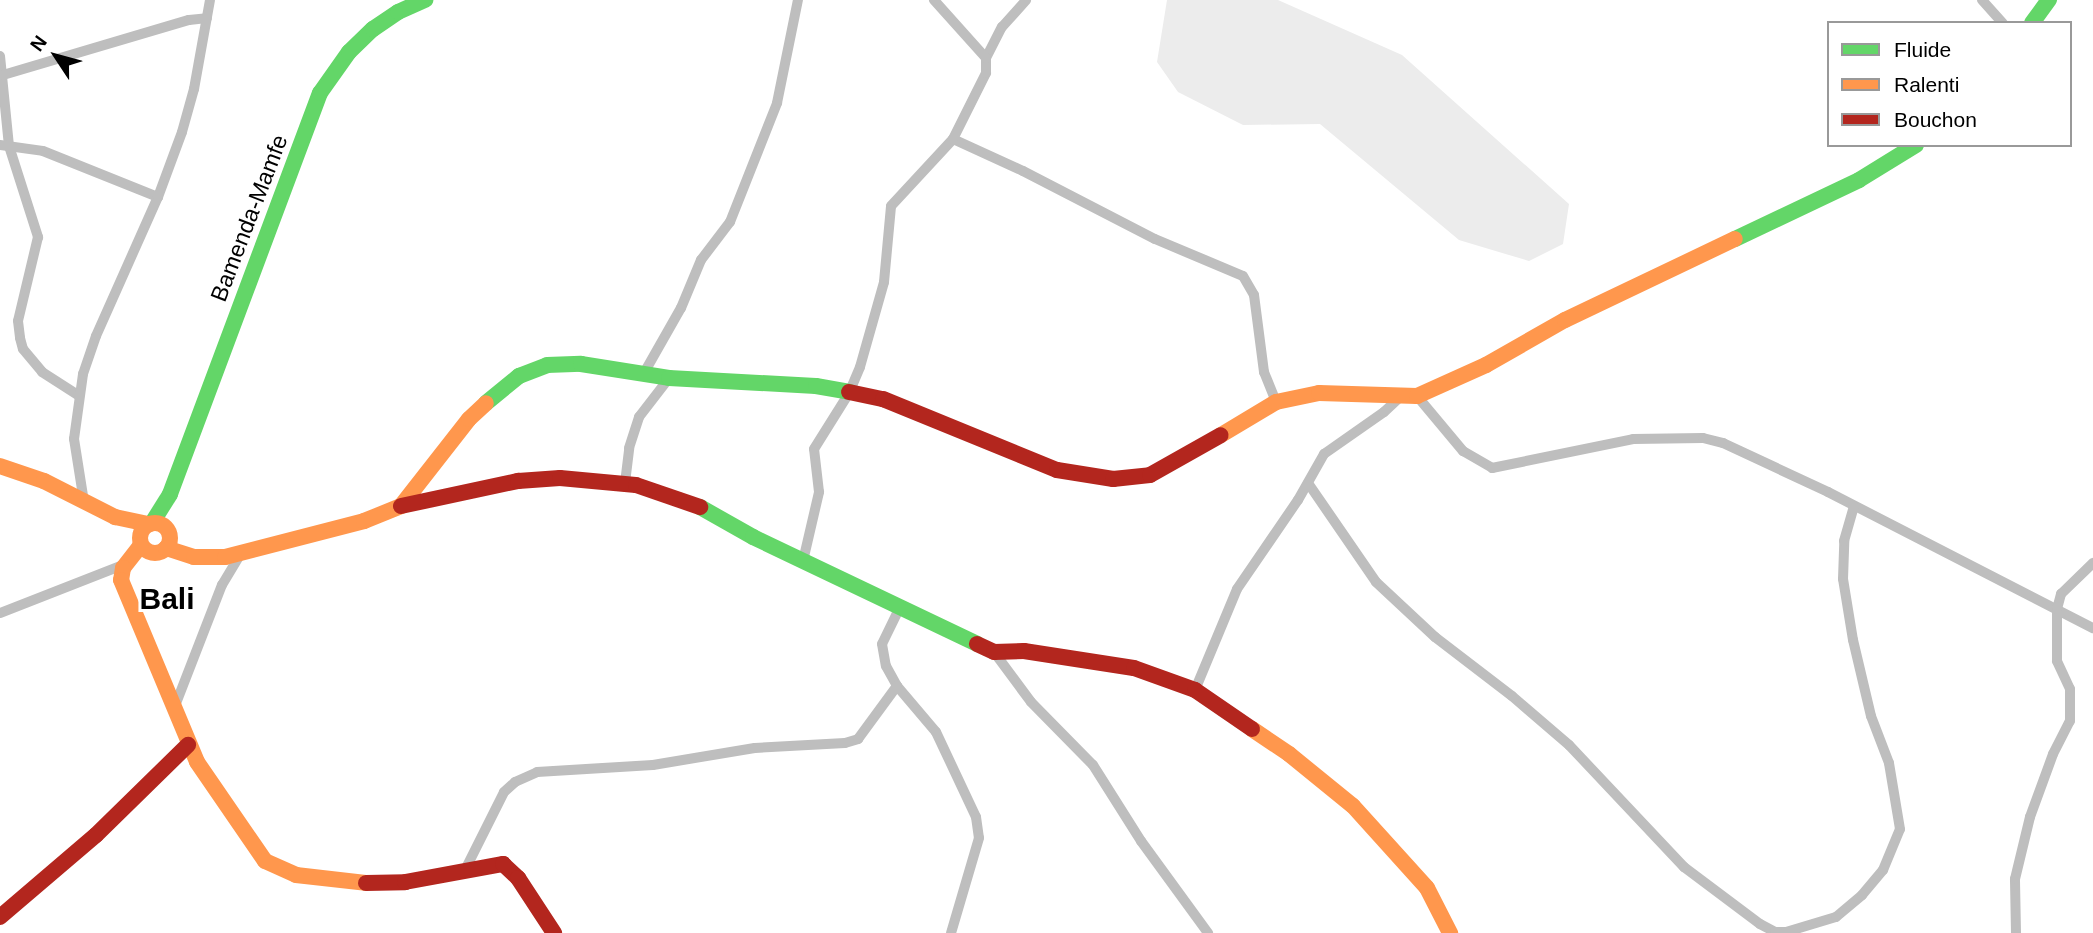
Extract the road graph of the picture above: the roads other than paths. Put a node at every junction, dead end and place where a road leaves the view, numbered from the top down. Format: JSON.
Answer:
{"nodes":[{"id":1,"x":210,"y":0,"type":"edge"},
{"id":2,"x":425,"y":0,"type":"edge"},
{"id":3,"x":797,"y":0,"type":"edge"},
{"id":4,"x":934,"y":0,"type":"edge"},
{"id":5,"x":1026,"y":0,"type":"edge"},
{"id":6,"x":1982,"y":0,"type":"edge"},
{"id":7,"x":2049,"y":0,"type":"edge"},
{"id":8,"x":207,"y":18,"type":"junction"},
{"id":9,"x":2001,"y":21,"type":"edge"},
{"id":10,"x":2033,"y":21,"type":"edge"},
{"id":11,"x":0,"y":56,"type":"edge"},
{"id":12,"x":986,"y":58,"type":"junction"},
{"id":13,"x":3,"y":75,"type":"junction"},
{"id":14,"x":953,"y":139,"type":"junction"},
{"id":15,"x":5,"y":146,"type":"edge"},
{"id":16,"x":1913,"y":147,"type":"edge"},
{"id":17,"x":158,"y":197,"type":"junction"},
{"id":18,"x":644,"y":373,"type":"junction"},
{"id":19,"x":669,"y":378,"type":"junction"},
{"id":20,"x":849,"y":393,"type":"junction"},
{"id":21,"x":78,"y":394,"type":"junction"},
{"id":22,"x":1409,"y":396,"type":"junction"},
{"id":23,"x":1276,"y":402,"type":"junction"},
{"id":24,"x":0,"y":466,"type":"edge"},
{"id":25,"x":625,"y":483,"type":"junction"},
{"id":26,"x":1308,"y":483,"type":"junction"},
{"id":27,"x":84,"y":502,"type":"junction"},
{"id":28,"x":401,"y":506,"type":"junction"},
{"id":29,"x":1854,"y":506,"type":"junction"},
{"id":30,"x":115,"y":517,"type":"junction"},
{"id":31,"x":156,"y":526,"type":"junction"},
{"id":32,"x":140,"y":542,"type":"junction"},
{"id":33,"x":166,"y":548,"type":"junction"},
{"id":34,"x":241,"y":553,"type":"junction"},
{"id":35,"x":803,"y":561,"type":"junction"},
{"id":36,"x":2093,"y":563,"type":"edge"},
{"id":37,"x":125,"y":564,"type":"junction"},
{"id":38,"x":900,"y":607,"type":"junction"},
{"id":39,"x":2057,"y":609,"type":"junction"},
{"id":40,"x":0,"y":613,"type":"edge"},
{"id":41,"x":2093,"y":628,"type":"edge"},
{"id":42,"x":993,"y":652,"type":"junction"},
{"id":43,"x":897,"y":686,"type":"junction"},
{"id":44,"x":1195,"y":690,"type":"junction"},
{"id":45,"x":175,"y":706,"type":"junction"},
{"id":46,"x":188,"y":745,"type":"junction"},
{"id":47,"x":465,"y":870,"type":"junction"},
{"id":48,"x":0,"y":917,"type":"edge"},
{"id":49,"x":554,"y":933,"type":"edge"},
{"id":50,"x":951,"y":933,"type":"edge"},
{"id":51,"x":1208,"y":933,"type":"edge"},
{"id":52,"x":1450,"y":933,"type":"edge"},
{"id":53,"x":2017,"y":933,"type":"edge"}],
"edges":[{"from":1,"to":8,"type":"street"},
{"from":2,"to":31,"type":"main road","name":"Bamenda-Mamfe"},
{"from":3,"to":18,"type":"street"},
{"from":4,"to":12,"type":"street"},
{"from":5,"to":12,"type":"street"},
{"from":6,"to":9,"type":"street"},
{"from":7,"to":10,"type":"main road"},
{"from":8,"to":13,"type":"street"},
{"from":8,"to":17,"type":"street"},
{"from":11,"to":13,"type":"street"},
{"from":12,"to":14,"type":"street"},
{"from":13,"to":15,"type":"street"},
{"from":14,"to":20,"type":"street"},
{"from":14,"to":23,"type":"street"},
{"from":15,"to":17,"type":"street"},
{"from":15,"to":21,"type":"street"},
{"from":16,"to":22,"type":"main road"},
{"from":17,"to":21,"type":"street"},
{"from":18,"to":19,"type":"main road"},
{"from":18,"to":28,"type":"main road"},
{"from":19,"to":20,"type":"main road"},
{"from":19,"to":25,"type":"street"},
{"from":20,"to":23,"type":"main road"},
{"from":20,"to":35,"type":"street"},
{"from":21,"to":27,"type":"street"},
{"from":22,"to":23,"type":"main road"},
{"from":22,"to":26,"type":"street"},
{"from":22,"to":29,"type":"street"},
{"from":24,"to":27,"type":"main road"},
{"from":25,"to":28,"type":"main road"},
{"from":25,"to":35,"type":"main road"},
{"from":26,"to":29,"type":"street"},
{"from":26,"to":44,"type":"street"},
{"from":27,"to":30,"type":"main road"},
{"from":28,"to":34,"type":"main road"},
{"from":29,"to":39,"type":"street"},
{"from":30,"to":31,"type":"main road"},
{"from":30,"to":32,"type":"main road"},
{"from":31,"to":32,"type":"main road","name":"Bamenda-Mamfe"},
{"from":31,"to":33,"type":"main road","name":"Bamenda-Mamfe"},
{"from":32,"to":33,"type":"main road"},
{"from":32,"to":37,"type":"main road","name":"Bamenda-Mamfe"},
{"from":33,"to":34,"type":"main road"},
{"from":34,"to":45,"type":"street"},
{"from":35,"to":38,"type":"main road"},
{"from":36,"to":39,"type":"street"},
{"from":37,"to":40,"type":"street"},
{"from":37,"to":45,"type":"main road"},
{"from":38,"to":42,"type":"main road"},
{"from":38,"to":43,"type":"street"},
{"from":39,"to":41,"type":"street"},
{"from":39,"to":53,"type":"street"},
{"from":42,"to":44,"type":"main road"},
{"from":42,"to":51,"type":"street"},
{"from":43,"to":47,"type":"street"},
{"from":43,"to":50,"type":"street"},
{"from":44,"to":52,"type":"main road"},
{"from":45,"to":46,"type":"main road"},
{"from":46,"to":47,"type":"main road"},
{"from":46,"to":48,"type":"main road"},
{"from":47,"to":49,"type":"main road"}]}
